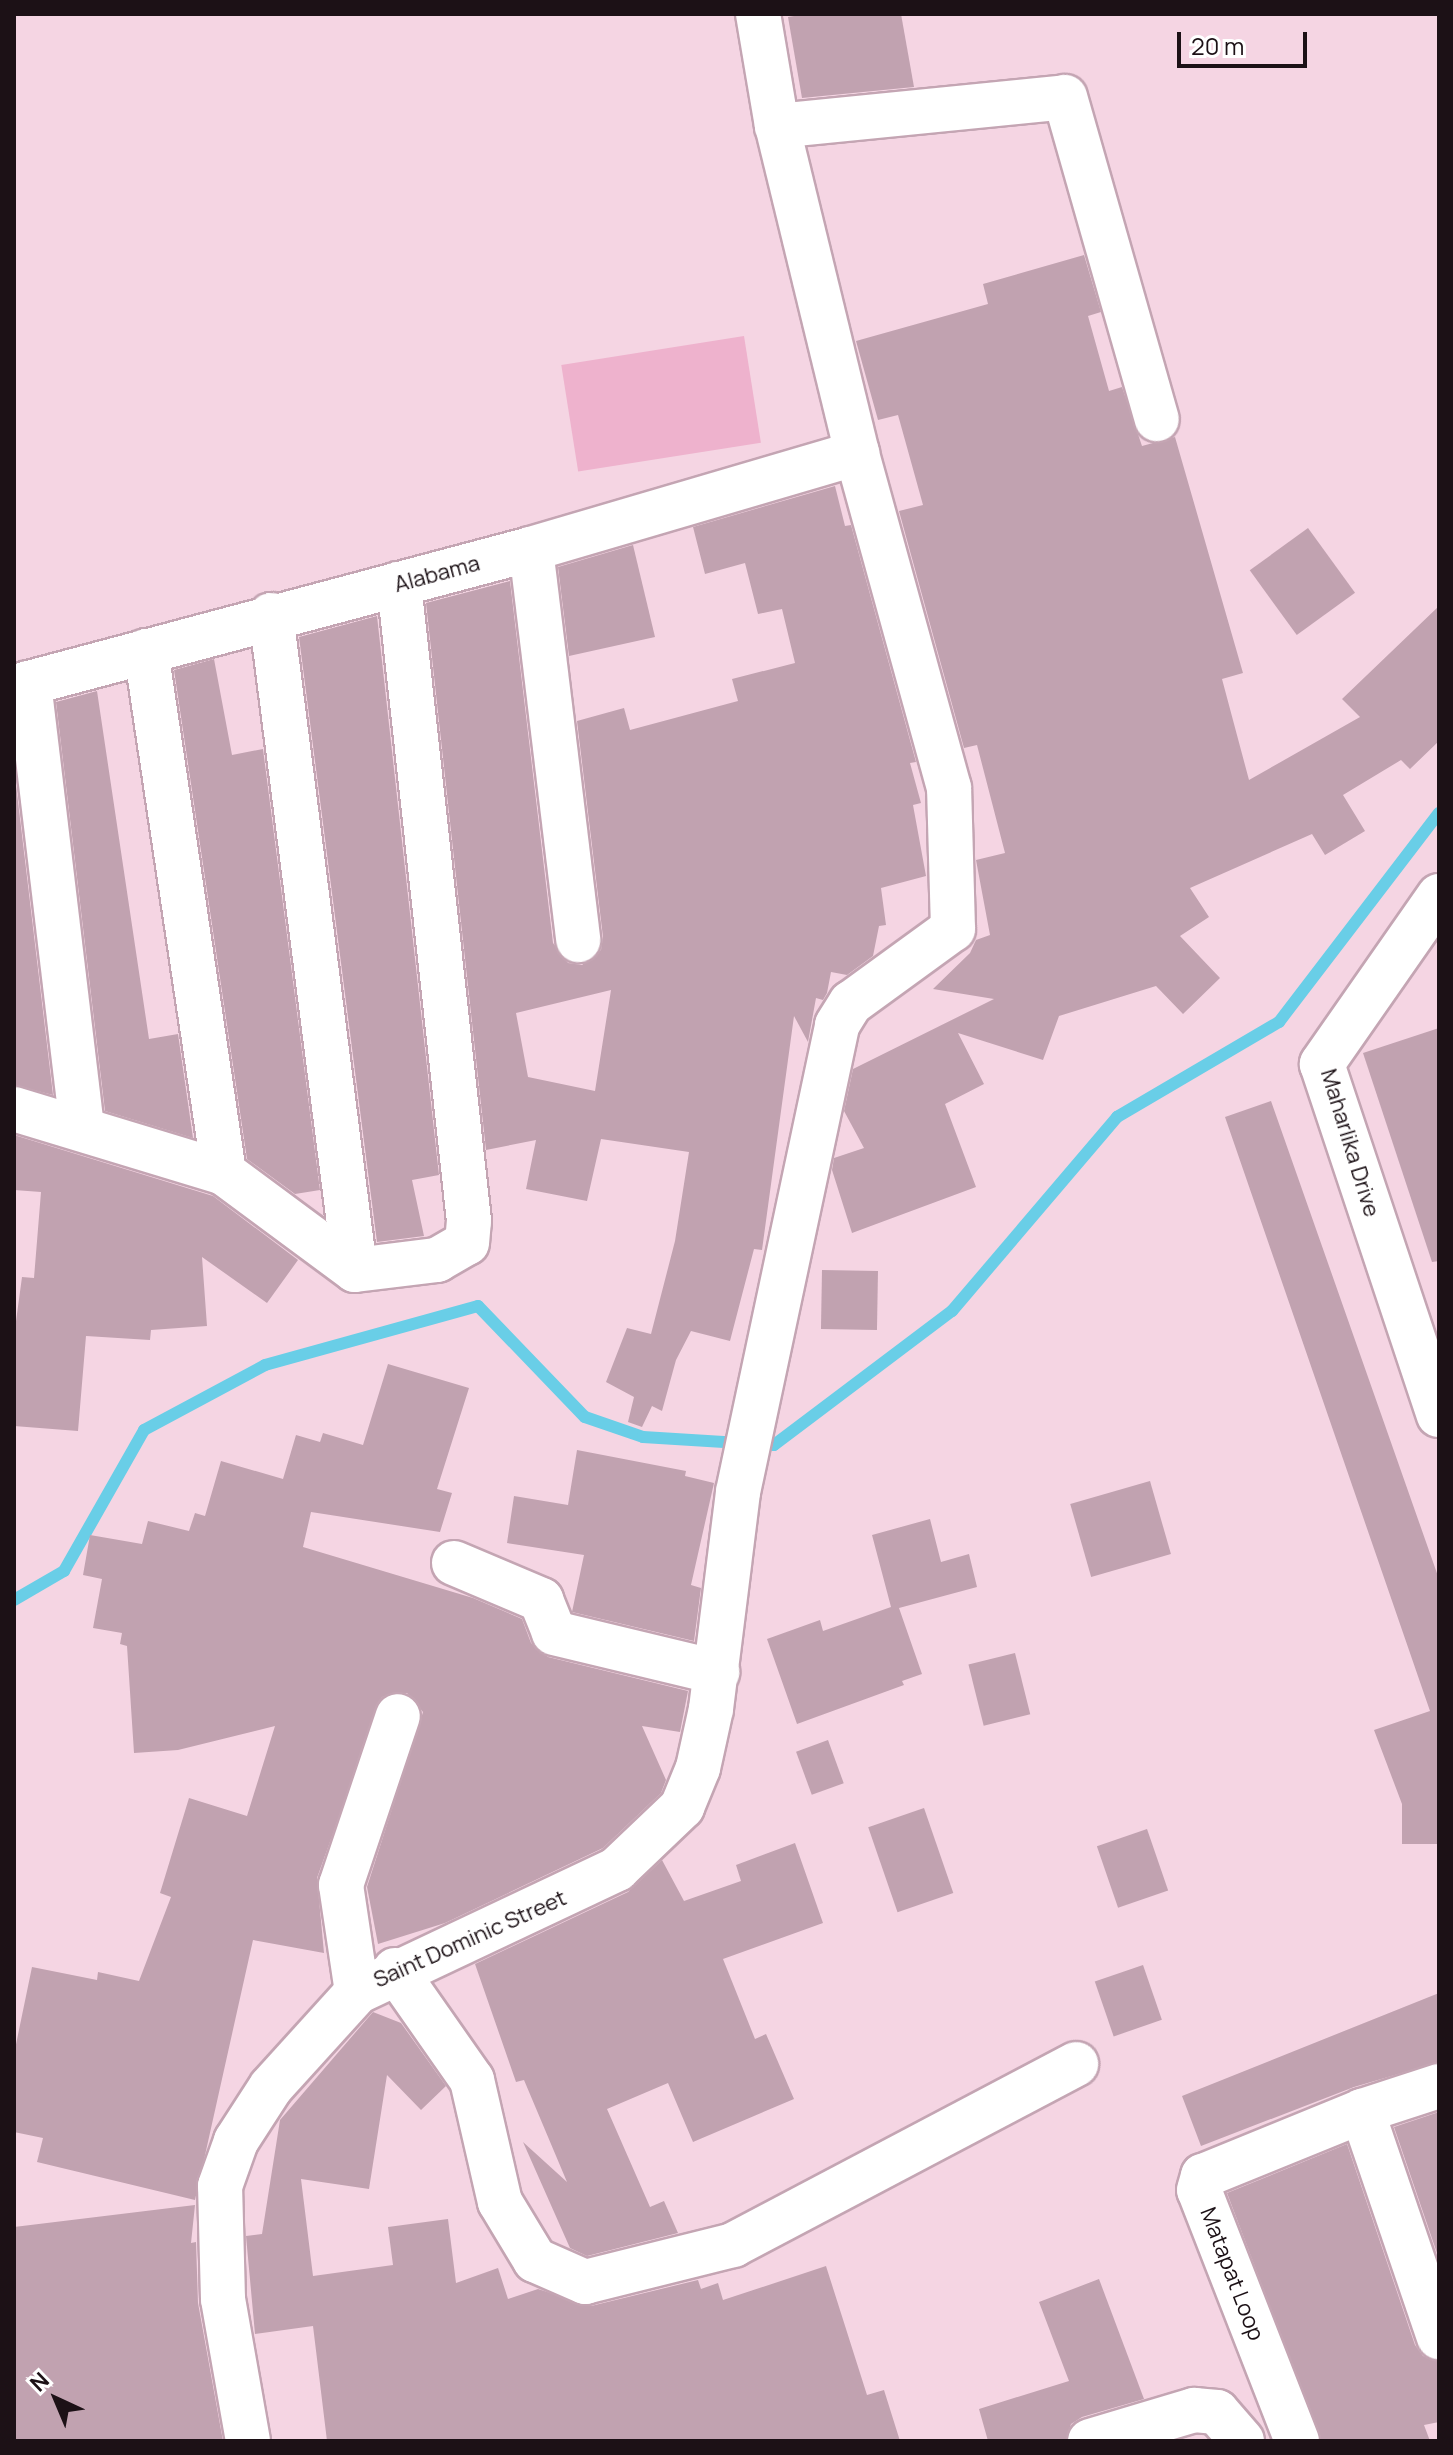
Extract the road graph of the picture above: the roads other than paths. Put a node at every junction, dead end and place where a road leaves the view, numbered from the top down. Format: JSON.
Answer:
{"nodes":[{"id":1,"x":758,"y":14,"type":"edge"},
{"id":2,"x":777,"y":126,"type":"junction"},
{"id":3,"x":1157,"y":419,"type":"dead end"},
{"id":4,"x":857,"y":453,"type":"junction"},
{"id":5,"x":531,"y":549,"type":"junction"},
{"id":6,"x":399,"y":584,"type":"junction"},
{"id":7,"x":271,"y":615,"type":"junction"},
{"id":8,"x":146,"y":651,"type":"junction"},
{"id":9,"x":22,"y":685,"type":"edge"},
{"id":10,"x":1439,"y":896,"type":"edge"},
{"id":11,"x":578,"y":940,"type":"dead end"},
{"id":12,"x":14,"y":1109,"type":"edge"},
{"id":13,"x":82,"y":1127,"type":"junction"},
{"id":14,"x":224,"y":1173,"type":"junction"},
{"id":15,"x":355,"y":1270,"type":"junction"},
{"id":16,"x":1439,"y":1415,"type":"edge"},
{"id":17,"x":454,"y":1563,"type":"dead end"},
{"id":18,"x":717,"y":1672,"type":"junction"},
{"id":19,"x":398,"y":1716,"type":"dead end"},
{"id":20,"x":395,"y":1970,"type":"junction"},
{"id":21,"x":357,"y":1992,"type":"junction"},
{"id":22,"x":1076,"y":2064,"type":"dead end"},
{"id":23,"x":1439,"y":2086,"type":"edge"},
{"id":24,"x":1362,"y":2111,"type":"junction"},
{"id":25,"x":1439,"y":2337,"type":"edge"},
{"id":26,"x":248,"y":2441,"type":"edge"},
{"id":27,"x":1090,"y":2441,"type":"edge"},
{"id":28,"x":1242,"y":2441,"type":"edge"},
{"id":29,"x":1297,"y":2441,"type":"edge"}],
"edges":[{"from":1,"to":2,"type":"street","name":"Saint Dominic Street"},
{"from":2,"to":3,"type":"street"},
{"from":2,"to":4,"type":"street","name":"Saint Dominic Street"},
{"from":4,"to":5,"type":"street","name":"Alabama"},
{"from":4,"to":18,"type":"street","name":"Saint Dominic Street"},
{"from":5,"to":6,"type":"street","name":"Alabama"},
{"from":5,"to":11,"type":"street"},
{"from":6,"to":7,"type":"street","name":"Alabama"},
{"from":6,"to":15,"type":"street"},
{"from":7,"to":8,"type":"street","name":"Alabama"},
{"from":7,"to":15,"type":"street"},
{"from":8,"to":9,"type":"street","name":"Alabama"},
{"from":8,"to":14,"type":"street"},
{"from":9,"to":13,"type":"street"},
{"from":10,"to":16,"type":"street","name":"Maharlika Drive"},
{"from":12,"to":13,"type":"street"},
{"from":13,"to":14,"type":"street"},
{"from":14,"to":15,"type":"street"},
{"from":17,"to":18,"type":"street"},
{"from":18,"to":20,"type":"street","name":"Saint Dominic Street"},
{"from":19,"to":21,"type":"street"},
{"from":20,"to":21,"type":"street","name":"Saint Dominic Street"},
{"from":20,"to":22,"type":"street"},
{"from":21,"to":26,"type":"street","name":"Saint Dominic Street"},
{"from":23,"to":24,"type":"street","name":"Matapat Loop"},
{"from":24,"to":25,"type":"street"},
{"from":24,"to":29,"type":"street","name":"Matapat Loop"},
{"from":27,"to":28,"type":"street"}]}
